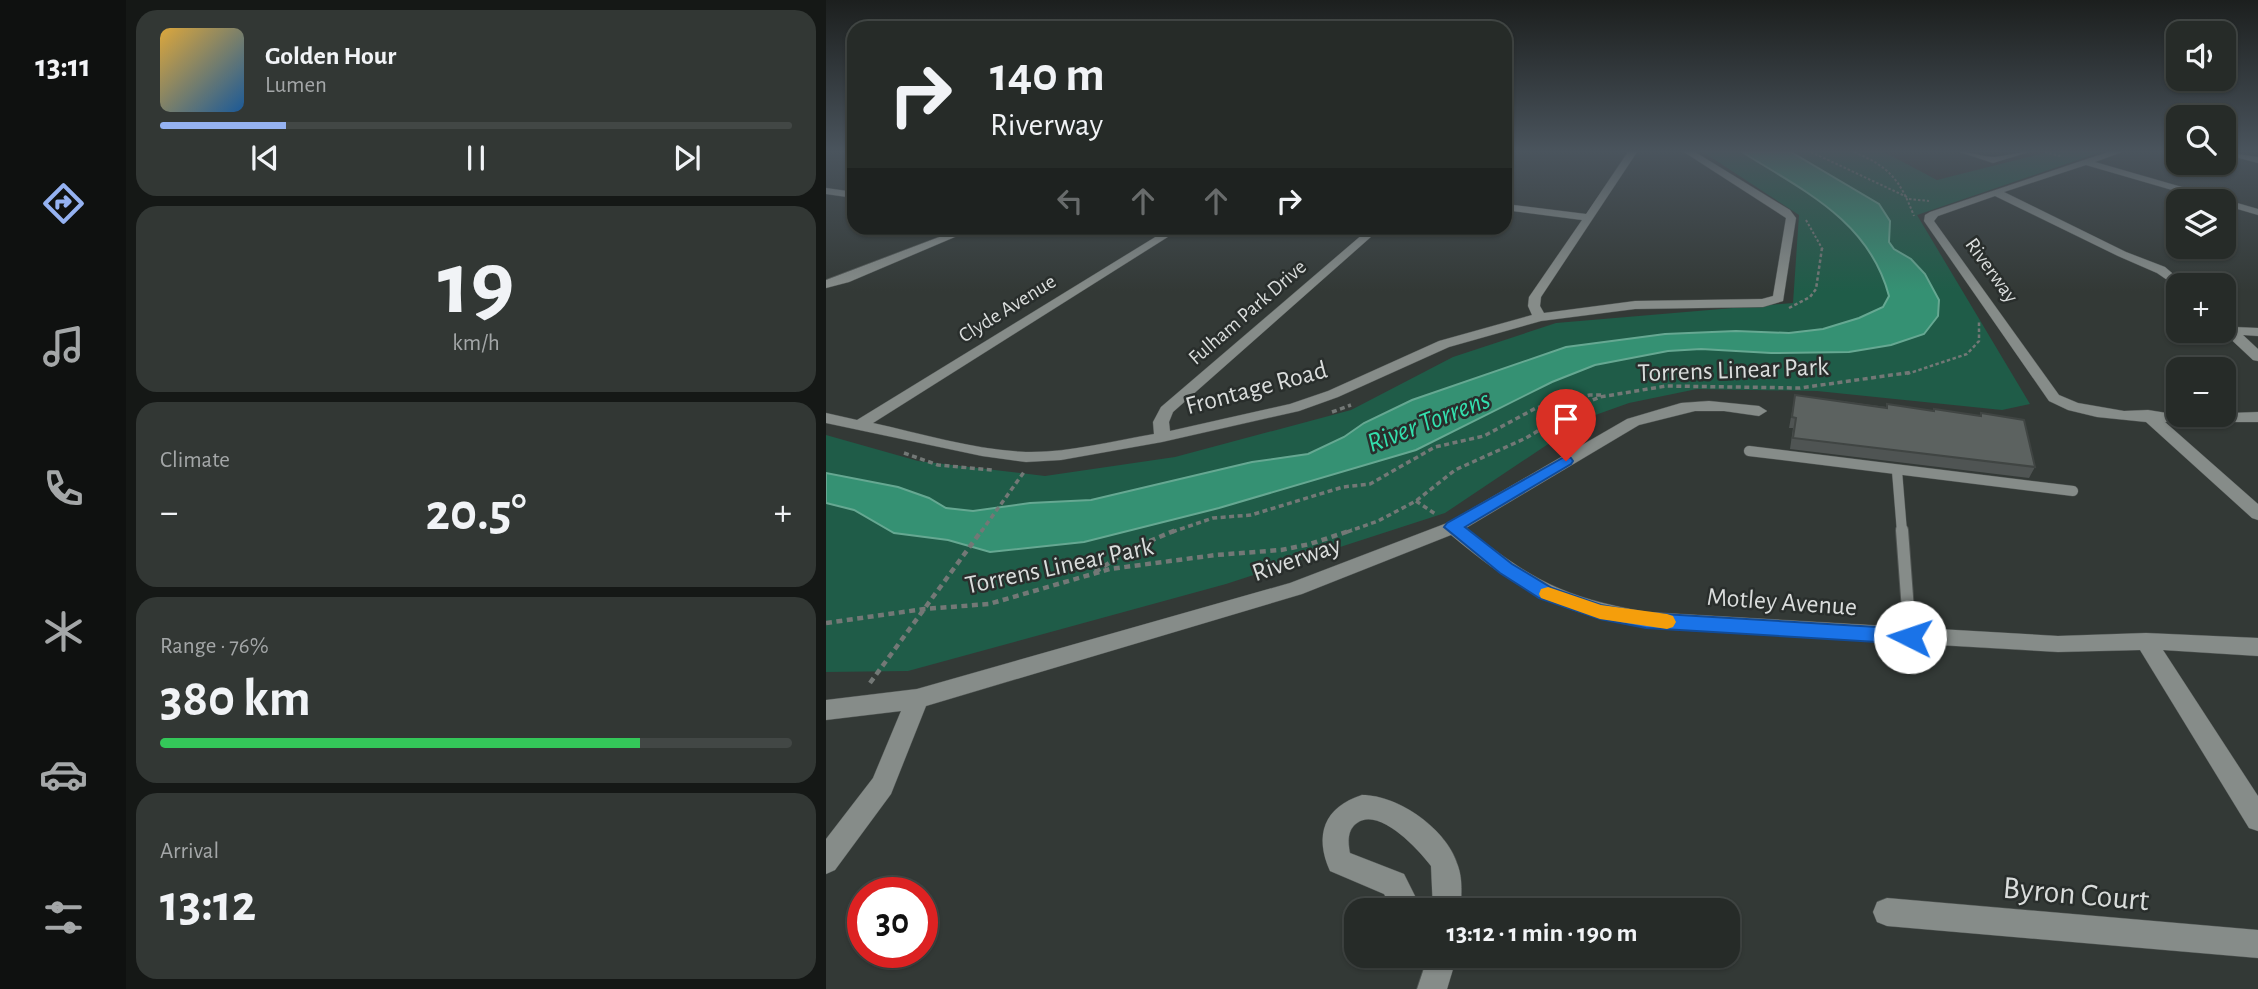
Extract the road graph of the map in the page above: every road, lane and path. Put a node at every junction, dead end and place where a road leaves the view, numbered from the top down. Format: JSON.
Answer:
{"nodes":[{"id":1,"x":1603,"y":198,"type":"edge"},
{"id":2,"x":1763,"y":198,"type":"edge"},
{"id":3,"x":1908,"y":198,"type":"edge"},
{"id":4,"x":1980,"y":198,"type":"edge"},
{"id":5,"x":2010,"y":198,"type":"edge"},
{"id":6,"x":2236,"y":206,"type":"edge"},
{"id":7,"x":1512,"y":208,"type":"edge"},
{"id":8,"x":2258,"y":212,"type":"edge"},
{"id":9,"x":1590,"y":218,"type":"junction"},
{"id":10,"x":1918,"y":222,"type":"dead end"},
{"id":11,"x":954,"y":235,"type":"edge"},
{"id":12,"x":1166,"y":235,"type":"edge"},
{"id":13,"x":1368,"y":235,"type":"edge"},
{"id":14,"x":2166,"y":274,"type":"edge"},
{"id":15,"x":826,"y":284,"type":"edge"},
{"id":16,"x":1977,"y":311,"type":"dead end"},
{"id":17,"x":1540,"y":317,"type":"junction"},
{"id":18,"x":2236,"y":329,"type":"edge"},
{"id":19,"x":2258,"y":332,"type":"edge"},
{"id":20,"x":2236,"y":336,"type":"edge"},
{"id":21,"x":2258,"y":356,"type":"edge"},
{"id":22,"x":1609,"y":395,"type":"junction"},
{"id":23,"x":1354,"y":403,"type":"dead end"},
{"id":24,"x":1759,"y":411,"type":"dead end"},
{"id":25,"x":1329,"y":413,"type":"dead end"},
{"id":26,"x":2148,"y":415,"type":"junction"},
{"id":27,"x":2258,"y":417,"type":"edge"},
{"id":28,"x":826,"y":418,"type":"edge"},
{"id":29,"x":859,"y":425,"type":"junction"},
{"id":30,"x":1162,"y":437,"type":"junction"},
{"id":31,"x":901,"y":452,"type":"dead end"},
{"id":32,"x":1749,"y":452,"type":"dead end"},
{"id":33,"x":1026,"y":469,"type":"dead end"},
{"id":34,"x":1002,"y":470,"type":"dead end"},
{"id":35,"x":1015,"y":470,"type":"dead end"},
{"id":36,"x":1897,"y":471,"type":"junction"},
{"id":37,"x":1015,"y":485,"type":"dead end"},
{"id":38,"x":2073,"y":491,"type":"dead end"},
{"id":39,"x":1416,"y":501,"type":"junction"},
{"id":40,"x":2258,"y":514,"type":"edge"},
{"id":41,"x":1453,"y":527,"type":"junction"},
{"id":42,"x":1089,"y":575,"type":"junction"},
{"id":43,"x":924,"y":609,"type":"junction"},
{"id":44,"x":826,"y":623,"type":"edge"},
{"id":45,"x":1910,"y":637,"type":"junction"},
{"id":46,"x":2146,"y":641,"type":"junction"},
{"id":47,"x":2258,"y":647,"type":"edge"},
{"id":48,"x":916,"y":699,"type":"junction"},
{"id":49,"x":851,"y":709,"type":"junction"},
{"id":50,"x":826,"y":710,"type":"edge"},
{"id":51,"x":2258,"y":819,"type":"edge"},
{"id":52,"x":826,"y":861,"type":"edge"},
{"id":53,"x":1402,"y":898,"type":"edge"},
{"id":54,"x":1447,"y":898,"type":"edge"},
{"id":55,"x":1887,"y":912,"type":"dead end"},
{"id":56,"x":2258,"y":944,"type":"edge"}],
"edges":[{"from":1,"to":9,"type":"street"},
{"from":2,"to":17,"type":"street","name":"Frontage Road"},
{"from":3,"to":10,"type":"path"},
{"from":4,"to":26,"type":"street","name":"Riverway"},
{"from":5,"to":14,"type":"street"},
{"from":6,"to":8,"type":"street"},
{"from":7,"to":9,"type":"street"},
{"from":9,"to":17,"type":"street"},
{"from":11,"to":15,"type":"street"},
{"from":12,"to":29,"type":"street","name":"Clyde Avenue"},
{"from":13,"to":30,"type":"street","name":"Fulham Park Drive"},
{"from":16,"to":22,"type":"path","name":"Torrens Linear Park"},
{"from":17,"to":30,"type":"street","name":"Frontage Road"},
{"from":18,"to":19,"type":"street"},
{"from":20,"to":21,"type":"street"},
{"from":22,"to":39,"type":"path","name":"Torrens Linear Park"},
{"from":22,"to":42,"type":"path"},
{"from":23,"to":25,"type":"path"},
{"from":24,"to":41,"type":"street","name":"Riverway"},
{"from":26,"to":27,"type":"street"},
{"from":26,"to":40,"type":"street"},
{"from":28,"to":29,"type":"street","name":"Frontage Road"},
{"from":29,"to":30,"type":"street","name":"Frontage Road"},
{"from":31,"to":34,"type":"path"},
{"from":32,"to":36,"type":"lane"},
{"from":33,"to":35,"type":"path"},
{"from":36,"to":38,"type":"lane"},
{"from":36,"to":45,"type":"lane"},
{"from":37,"to":43,"type":"path"},
{"from":39,"to":41,"type":"path"},
{"from":39,"to":42,"type":"path","name":"Torrens Linear Park"},
{"from":41,"to":45,"type":"street","name":"Motley Avenue"},
{"from":41,"to":48,"type":"street","name":"Riverway"},
{"from":42,"to":43,"type":"path","name":"Torrens Linear Park"},
{"from":43,"to":44,"type":"path","name":"Torrens Linear Park"},
{"from":43,"to":49,"type":"path"},
{"from":45,"to":46,"type":"street","name":"Motley Avenue"},
{"from":46,"to":47,"type":"street","name":"Motley Avenue"},
{"from":46,"to":51,"type":"street"},
{"from":48,"to":49,"type":"street","name":"Riverway"},
{"from":48,"to":52,"type":"street"},
{"from":49,"to":50,"type":"street","name":"Riverway"},
{"from":53,"to":54,"type":"street"},
{"from":55,"to":56,"type":"street","name":"Byron Court"}]}
